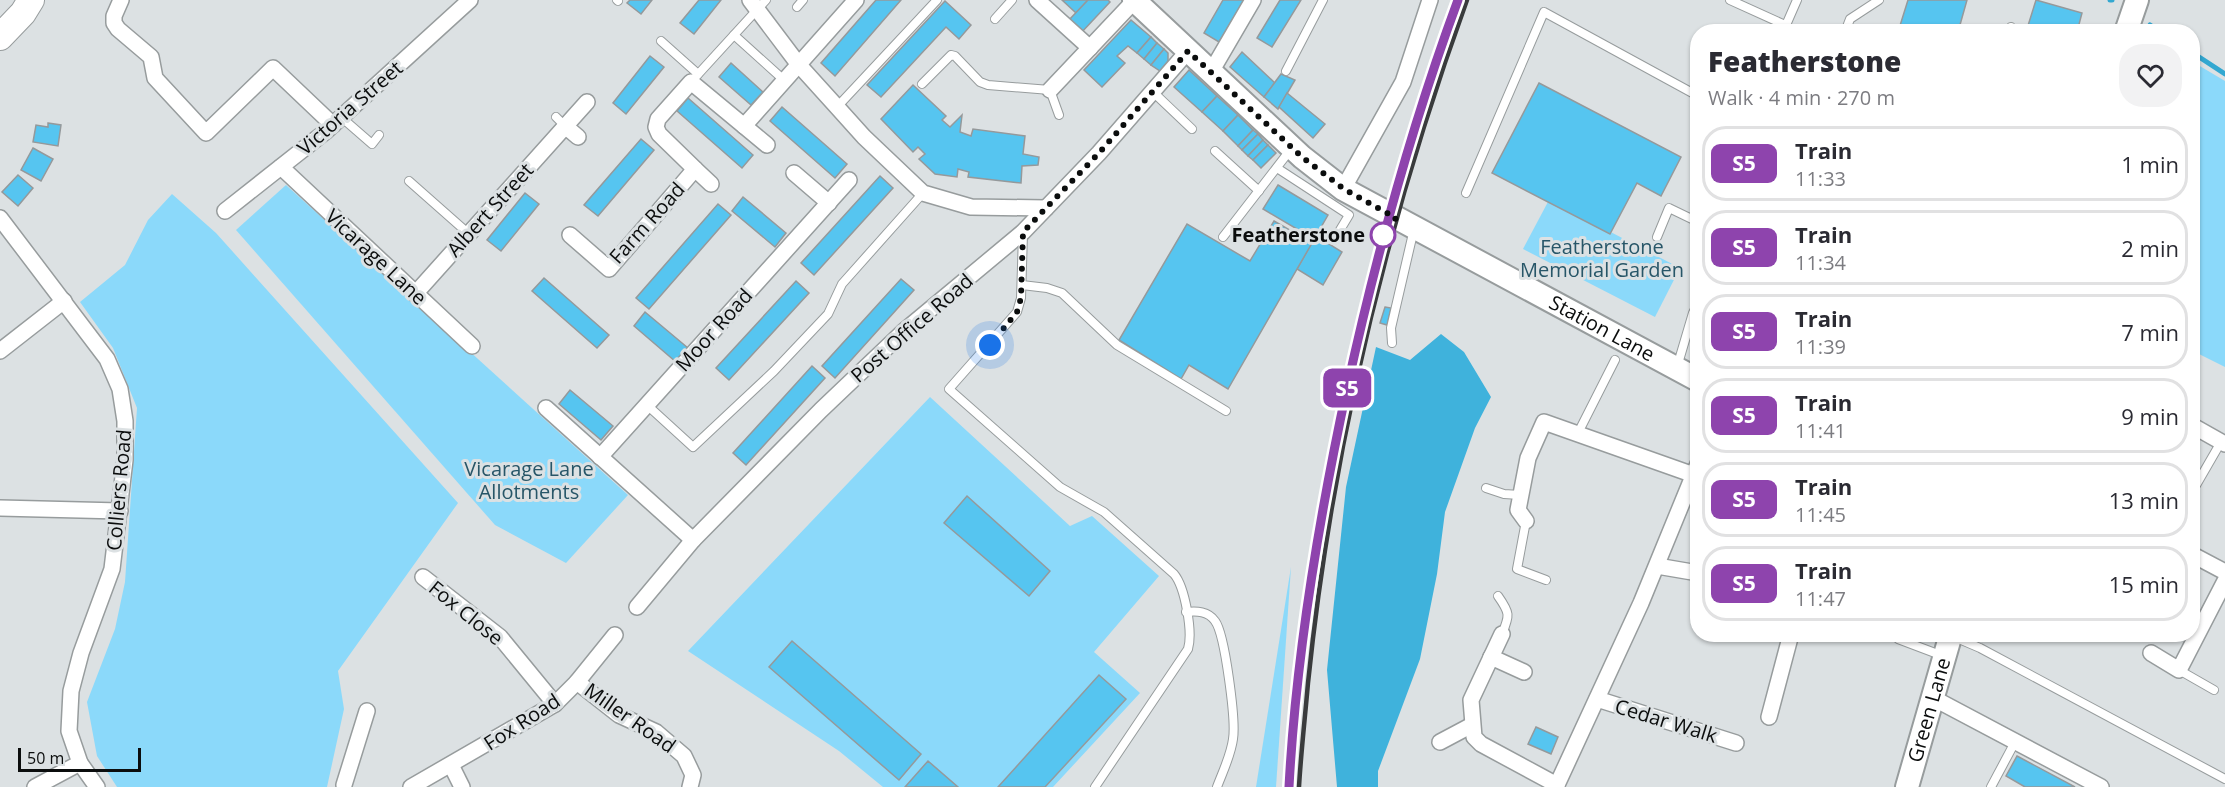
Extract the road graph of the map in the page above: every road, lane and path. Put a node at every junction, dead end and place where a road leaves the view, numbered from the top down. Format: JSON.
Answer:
{"nodes":[{"id":1,"x":31,"y":0,"type":"edge"},
{"id":2,"x":121,"y":0,"type":"edge"},
{"id":3,"x":470,"y":0,"type":"edge"},
{"id":4,"x":803,"y":0,"type":"edge"},
{"id":5,"x":937,"y":0,"type":"edge"},
{"id":6,"x":1012,"y":0,"type":"edge"},
{"id":7,"x":1037,"y":0,"type":"edge"},
{"id":8,"x":1135,"y":0,"type":"edge"},
{"id":9,"x":1253,"y":0,"type":"edge"},
{"id":10,"x":1323,"y":0,"type":"edge"},
{"id":11,"x":1430,"y":0,"type":"edge"},
{"id":12,"x":1730,"y":0,"type":"edge"},
{"id":13,"x":1797,"y":0,"type":"edge"},
{"id":14,"x":1879,"y":0,"type":"edge"},
{"id":15,"x":2137,"y":0,"type":"edge"},
{"id":16,"x":849,"y":2,"type":"edge"},
{"id":17,"x":758,"y":3,"type":"edge"},
{"id":18,"x":797,"y":7,"type":"dead end"},
{"id":19,"x":996,"y":19,"type":"dead end"},
{"id":20,"x":1776,"y":24,"type":"edge"},
{"id":21,"x":1786,"y":24,"type":"edge"},
{"id":22,"x":1848,"y":24,"type":"edge"},
{"id":23,"x":2129,"y":24,"type":"edge"},
{"id":24,"x":734,"y":35,"type":"junction"},
{"id":25,"x":0,"y":37,"type":"edge"},
{"id":26,"x":661,"y":41,"type":"dead end"},
{"id":27,"x":1090,"y":48,"type":"junction"},
{"id":28,"x":1188,"y":51,"type":"junction"},
{"id":29,"x":799,"y":65,"type":"junction"},
{"id":30,"x":1286,"y":71,"type":"dead end"},
{"id":31,"x":1211,"y":72,"type":"junction"},
{"id":32,"x":695,"y":78,"type":"junction"},
{"id":33,"x":785,"y":81,"type":"junction"},
{"id":34,"x":922,"y":84,"type":"dead end"},
{"id":35,"x":1050,"y":90,"type":"junction"},
{"id":36,"x":1152,"y":91,"type":"junction"},
{"id":37,"x":1690,"y":92,"type":"edge"},
{"id":38,"x":587,"y":102,"type":"dead end"},
{"id":39,"x":837,"y":107,"type":"junction"},
{"id":40,"x":1059,"y":115,"type":"dead end"},
{"id":41,"x":337,"y":121,"type":"junction"},
{"id":42,"x":560,"y":121,"type":"junction"},
{"id":43,"x":744,"y":126,"type":"junction"},
{"id":44,"x":1192,"y":129,"type":"dead end"},
{"id":45,"x":380,"y":135,"type":"dead end"},
{"id":46,"x":578,"y":137,"type":"dead end"},
{"id":47,"x":767,"y":146,"type":"dead end"},
{"id":48,"x":1292,"y":148,"type":"junction"},
{"id":49,"x":1215,"y":151,"type":"dead end"},
{"id":50,"x":281,"y":167,"type":"junction"},
{"id":51,"x":1277,"y":168,"type":"junction"},
{"id":52,"x":695,"y":169,"type":"junction"},
{"id":53,"x":795,"y":172,"type":"dead end"},
{"id":54,"x":849,"y":180,"type":"dead end"},
{"id":55,"x":409,"y":181,"type":"dead end"},
{"id":56,"x":711,"y":183,"type":"dead end"},
{"id":57,"x":1344,"y":189,"type":"junction"},
{"id":58,"x":1259,"y":191,"type":"junction"},
{"id":59,"x":923,"y":193,"type":"junction"},
{"id":60,"x":1466,"y":193,"type":"dead end"},
{"id":61,"x":829,"y":203,"type":"junction"},
{"id":62,"x":1046,"y":208,"type":"junction"},
{"id":63,"x":225,"y":211,"type":"dead end"},
{"id":64,"x":0,"y":218,"type":"edge"},
{"id":65,"x":1690,"y":218,"type":"edge"},
{"id":66,"x":1414,"y":228,"type":"junction"},
{"id":67,"x":1023,"y":232,"type":"junction"},
{"id":68,"x":469,"y":234,"type":"junction"},
{"id":69,"x":570,"y":235,"type":"dead end"},
{"id":70,"x":1223,"y":237,"type":"dead end"},
{"id":71,"x":1657,"y":237,"type":"dead end"},
{"id":72,"x":1334,"y":240,"type":"dead end"},
{"id":73,"x":1022,"y":285,"type":"junction"},
{"id":74,"x":415,"y":294,"type":"junction"},
{"id":75,"x":64,"y":301,"type":"junction"},
{"id":76,"x":1690,"y":328,"type":"edge"},
{"id":77,"x":1392,"y":343,"type":"dead end"},
{"id":78,"x":472,"y":346,"type":"dead end"},
{"id":79,"x":0,"y":351,"type":"edge"},
{"id":80,"x":1615,"y":360,"type":"dead end"},
{"id":81,"x":1677,"y":368,"type":"junction"},
{"id":82,"x":1690,"y":375,"type":"edge"},
{"id":83,"x":647,"y":405,"type":"junction"},
{"id":84,"x":546,"y":408,"type":"dead end"},
{"id":85,"x":1226,"y":411,"type":"dead end"},
{"id":86,"x":2200,"y":430,"type":"edge"},
{"id":87,"x":1578,"y":433,"type":"junction"},
{"id":88,"x":2223,"y":443,"type":"edge"},
{"id":89,"x":600,"y":457,"type":"junction"},
{"id":90,"x":1690,"y":468,"type":"edge"},
{"id":91,"x":2200,"y":480,"type":"edge"},
{"id":92,"x":1690,"y":485,"type":"edge"},
{"id":93,"x":1486,"y":488,"type":"dead end"},
{"id":94,"x":1521,"y":495,"type":"junction"},
{"id":95,"x":0,"y":508,"type":"edge"},
{"id":96,"x":120,"y":511,"type":"junction"},
{"id":97,"x":1526,"y":521,"type":"joint"},
{"id":98,"x":693,"y":540,"type":"junction"},
{"id":99,"x":2200,"y":559,"type":"edge"},
{"id":100,"x":1657,"y":566,"type":"junction"},
{"id":101,"x":1690,"y":572,"type":"edge"},
{"id":102,"x":2225,"y":572,"type":"edge"},
{"id":103,"x":423,"y":577,"type":"dead end"},
{"id":104,"x":1546,"y":580,"type":"dead end"},
{"id":105,"x":2225,"y":581,"type":"edge"},
{"id":106,"x":1498,"y":596,"type":"dead end"},
{"id":107,"x":637,"y":607,"type":"dead end"},
{"id":108,"x":1186,"y":612,"type":"junction"},
{"id":109,"x":2200,"y":629,"type":"edge"},
{"id":110,"x":1502,"y":634,"type":"joint"},
{"id":111,"x":615,"y":635,"type":"dead end"},
{"id":112,"x":1789,"y":642,"type":"edge"},
{"id":113,"x":1949,"y":642,"type":"edge"},
{"id":114,"x":2193,"y":642,"type":"edge"},
{"id":115,"x":2151,"y":653,"type":"dead end"},
{"id":116,"x":1491,"y":657,"type":"junction"},
{"id":117,"x":2179,"y":670,"type":"junction"},
{"id":118,"x":1524,"y":672,"type":"dead end"},
{"id":119,"x":577,"y":681,"type":"junction"},
{"id":120,"x":2214,"y":690,"type":"dead end"},
{"id":121,"x":1933,"y":698,"type":"junction"},
{"id":122,"x":1597,"y":699,"type":"junction"},
{"id":123,"x":555,"y":704,"type":"junction"},
{"id":124,"x":367,"y":711,"type":"dead end"},
{"id":125,"x":1769,"y":717,"type":"dead end"},
{"id":126,"x":1472,"y":725,"type":"junction"},
{"id":127,"x":1440,"y":742,"type":"dead end"},
{"id":128,"x":1736,"y":742,"type":"dead end"},
{"id":129,"x":2015,"y":742,"type":"junction"},
{"id":130,"x":80,"y":763,"type":"junction"},
{"id":131,"x":451,"y":765,"type":"junction"},
{"id":132,"x":2225,"y":779,"type":"edge"},
{"id":133,"x":346,"y":786,"type":"edge"},
{"id":134,"x":1557,"y":786,"type":"edge"},
{"id":135,"x":35,"y":787,"type":"edge"},
{"id":136,"x":97,"y":787,"type":"edge"},
{"id":137,"x":411,"y":787,"type":"edge"},
{"id":138,"x":462,"y":787,"type":"edge"},
{"id":139,"x":690,"y":787,"type":"edge"},
{"id":140,"x":1095,"y":787,"type":"edge"},
{"id":141,"x":1217,"y":787,"type":"edge"},
{"id":142,"x":1907,"y":787,"type":"edge"},
{"id":143,"x":1991,"y":787,"type":"edge"},
{"id":144,"x":2101,"y":787,"type":"edge"}],
"edges":[{"from":1,"to":25,"type":"main road"},
{"from":2,"to":41,"type":"street"},
{"from":3,"to":41,"type":"street","name":"Victoria Street"},
{"from":4,"to":18,"type":"lane"},
{"from":5,"to":39,"type":"lane"},
{"from":6,"to":19,"type":"lane"},
{"from":7,"to":27,"type":"street"},
{"from":8,"to":27,"type":"street"},
{"from":8,"to":28,"type":"main road","name":"Station Lane"},
{"from":9,"to":31,"type":"street"},
{"from":10,"to":30,"type":"lane"},
{"from":11,"to":57,"type":"street"},
{"from":12,"to":20,"type":"lane"},
{"from":13,"to":21,"type":"lane"},
{"from":14,"to":22,"type":"lane"},
{"from":15,"to":23,"type":"main road"},
{"from":16,"to":29,"type":"street"},
{"from":17,"to":24,"type":"lane"},
{"from":17,"to":29,"type":"street"},
{"from":24,"to":32,"type":"lane"},
{"from":24,"to":33,"type":"lane"},
{"from":26,"to":32,"type":"lane"},
{"from":27,"to":35,"type":"street"},
{"from":28,"to":31,"type":"main road","name":"Station Lane"},
{"from":28,"to":36,"type":"street","name":"Post Office Road"},
{"from":29,"to":33,"type":"street"},
{"from":29,"to":39,"type":"street"},
{"from":31,"to":48,"type":"main road","name":"Station Lane"},
{"from":32,"to":43,"type":"street"},
{"from":32,"to":52,"type":"street","name":"Farm Road"},
{"from":33,"to":43,"type":"street"},
{"from":34,"to":35,"type":"lane"},
{"from":35,"to":40,"type":"lane"},
{"from":36,"to":44,"type":"lane"},
{"from":36,"to":62,"type":"street","name":"Post Office Road"},
{"from":37,"to":60,"type":"lane"},
{"from":38,"to":42,"type":"street","name":"Albert Street"},
{"from":39,"to":59,"type":"street"},
{"from":41,"to":45,"type":"lane"},
{"from":41,"to":50,"type":"street","name":"Victoria Street"},
{"from":42,"to":46,"type":"street"},
{"from":42,"to":68,"type":"street","name":"Albert Street"},
{"from":43,"to":47,"type":"street"},
{"from":48,"to":51,"type":"lane"},
{"from":48,"to":57,"type":"main road","name":"Station Lane"},
{"from":49,"to":58,"type":"lane"},
{"from":50,"to":63,"type":"street","name":"Victoria Street"},
{"from":50,"to":74,"type":"street","name":"Vicarage Lane"},
{"from":51,"to":58,"type":"lane"},
{"from":51,"to":72,"type":"lane"},
{"from":52,"to":56,"type":"street","name":"Farm Road"},
{"from":52,"to":69,"type":"street","name":"Farm Road"},
{"from":53,"to":61,"type":"street"},
{"from":54,"to":61,"type":"street","name":"Moor Road"},
{"from":55,"to":68,"type":"lane"},
{"from":57,"to":66,"type":"main road","name":"Station Lane"},
{"from":58,"to":70,"type":"lane"},
{"from":59,"to":62,"type":"street"},
{"from":59,"to":83,"type":"lane"},
{"from":61,"to":83,"type":"street","name":"Moor Road"},
{"from":62,"to":67,"type":"street","name":"Post Office Road"},
{"from":64,"to":75,"type":"street","name":"Colliers Road"},
{"from":65,"to":71,"type":"lane"},
{"from":66,"to":77,"type":"lane"},
{"from":66,"to":81,"type":"main road","name":"Station Lane"},
{"from":67,"to":73,"type":"lane"},
{"from":67,"to":98,"type":"street","name":"Post Office Road"},
{"from":68,"to":74,"type":"street","name":"Albert Street"},
{"from":73,"to":85,"type":"lane"},
{"from":73,"to":108,"type":"lane"},
{"from":74,"to":78,"type":"street","name":"Vicarage Lane"},
{"from":75,"to":79,"type":"street"},
{"from":75,"to":96,"type":"street","name":"Colliers Road"},
{"from":76,"to":81,"type":"lane"},
{"from":80,"to":87,"type":"lane"},
{"from":81,"to":82,"type":"main road","name":"Station Lane"},
{"from":83,"to":89,"type":"street","name":"Moor Road"},
{"from":84,"to":89,"type":"street"},
{"from":86,"to":88,"type":"street"},
{"from":87,"to":90,"type":"street"},
{"from":87,"to":94,"type":"street"},
{"from":88,"to":91,"type":"lane"},
{"from":89,"to":98,"type":"street"},
{"from":92,"to":100,"type":"street","name":"Cedar Walk"},
{"from":93,"to":94,"type":"lane"},
{"from":94,"to":97,"type":"street"},
{"from":95,"to":96,"type":"street"},
{"from":96,"to":130,"type":"street","name":"Colliers Road"},
{"from":97,"to":104,"type":"lane"},
{"from":98,"to":107,"type":"street","name":"Post Office Road"},
{"from":99,"to":102,"type":"street"},
{"from":100,"to":101,"type":"street"},
{"from":100,"to":122,"type":"street","name":"Cedar Walk"},
{"from":103,"to":123,"type":"street","name":"Fox Close"},
{"from":105,"to":109,"type":"street"},
{"from":106,"to":110,"type":"lane"},
{"from":108,"to":140,"type":"lane"},
{"from":108,"to":141,"type":"lane"},
{"from":110,"to":116,"type":"street"},
{"from":111,"to":119,"type":"street","name":"Fox Road"},
{"from":112,"to":125,"type":"street"},
{"from":113,"to":121,"type":"main road","name":"Green Lane"},
{"from":113,"to":132,"type":"lane"},
{"from":114,"to":117,"type":"street"},
{"from":115,"to":117,"type":"street"},
{"from":116,"to":118,"type":"street"},
{"from":116,"to":126,"type":"street"},
{"from":117,"to":120,"type":"lane"},
{"from":119,"to":123,"type":"street","name":"Fox Road"},
{"from":119,"to":139,"type":"street","name":"Miller Road"},
{"from":121,"to":129,"type":"street"},
{"from":121,"to":142,"type":"main road","name":"Green Lane"},
{"from":122,"to":128,"type":"street","name":"Cedar Walk"},
{"from":122,"to":134,"type":"street","name":"Cedar Walk"},
{"from":123,"to":131,"type":"street","name":"Fox Road"},
{"from":124,"to":133,"type":"street"},
{"from":126,"to":127,"type":"street"},
{"from":126,"to":134,"type":"street"},
{"from":129,"to":143,"type":"lane"},
{"from":129,"to":144,"type":"street"},
{"from":130,"to":135,"type":"street"},
{"from":130,"to":136,"type":"street","name":"Colliers Road"},
{"from":131,"to":137,"type":"street","name":"Fox Road"},
{"from":131,"to":138,"type":"street"}]}
